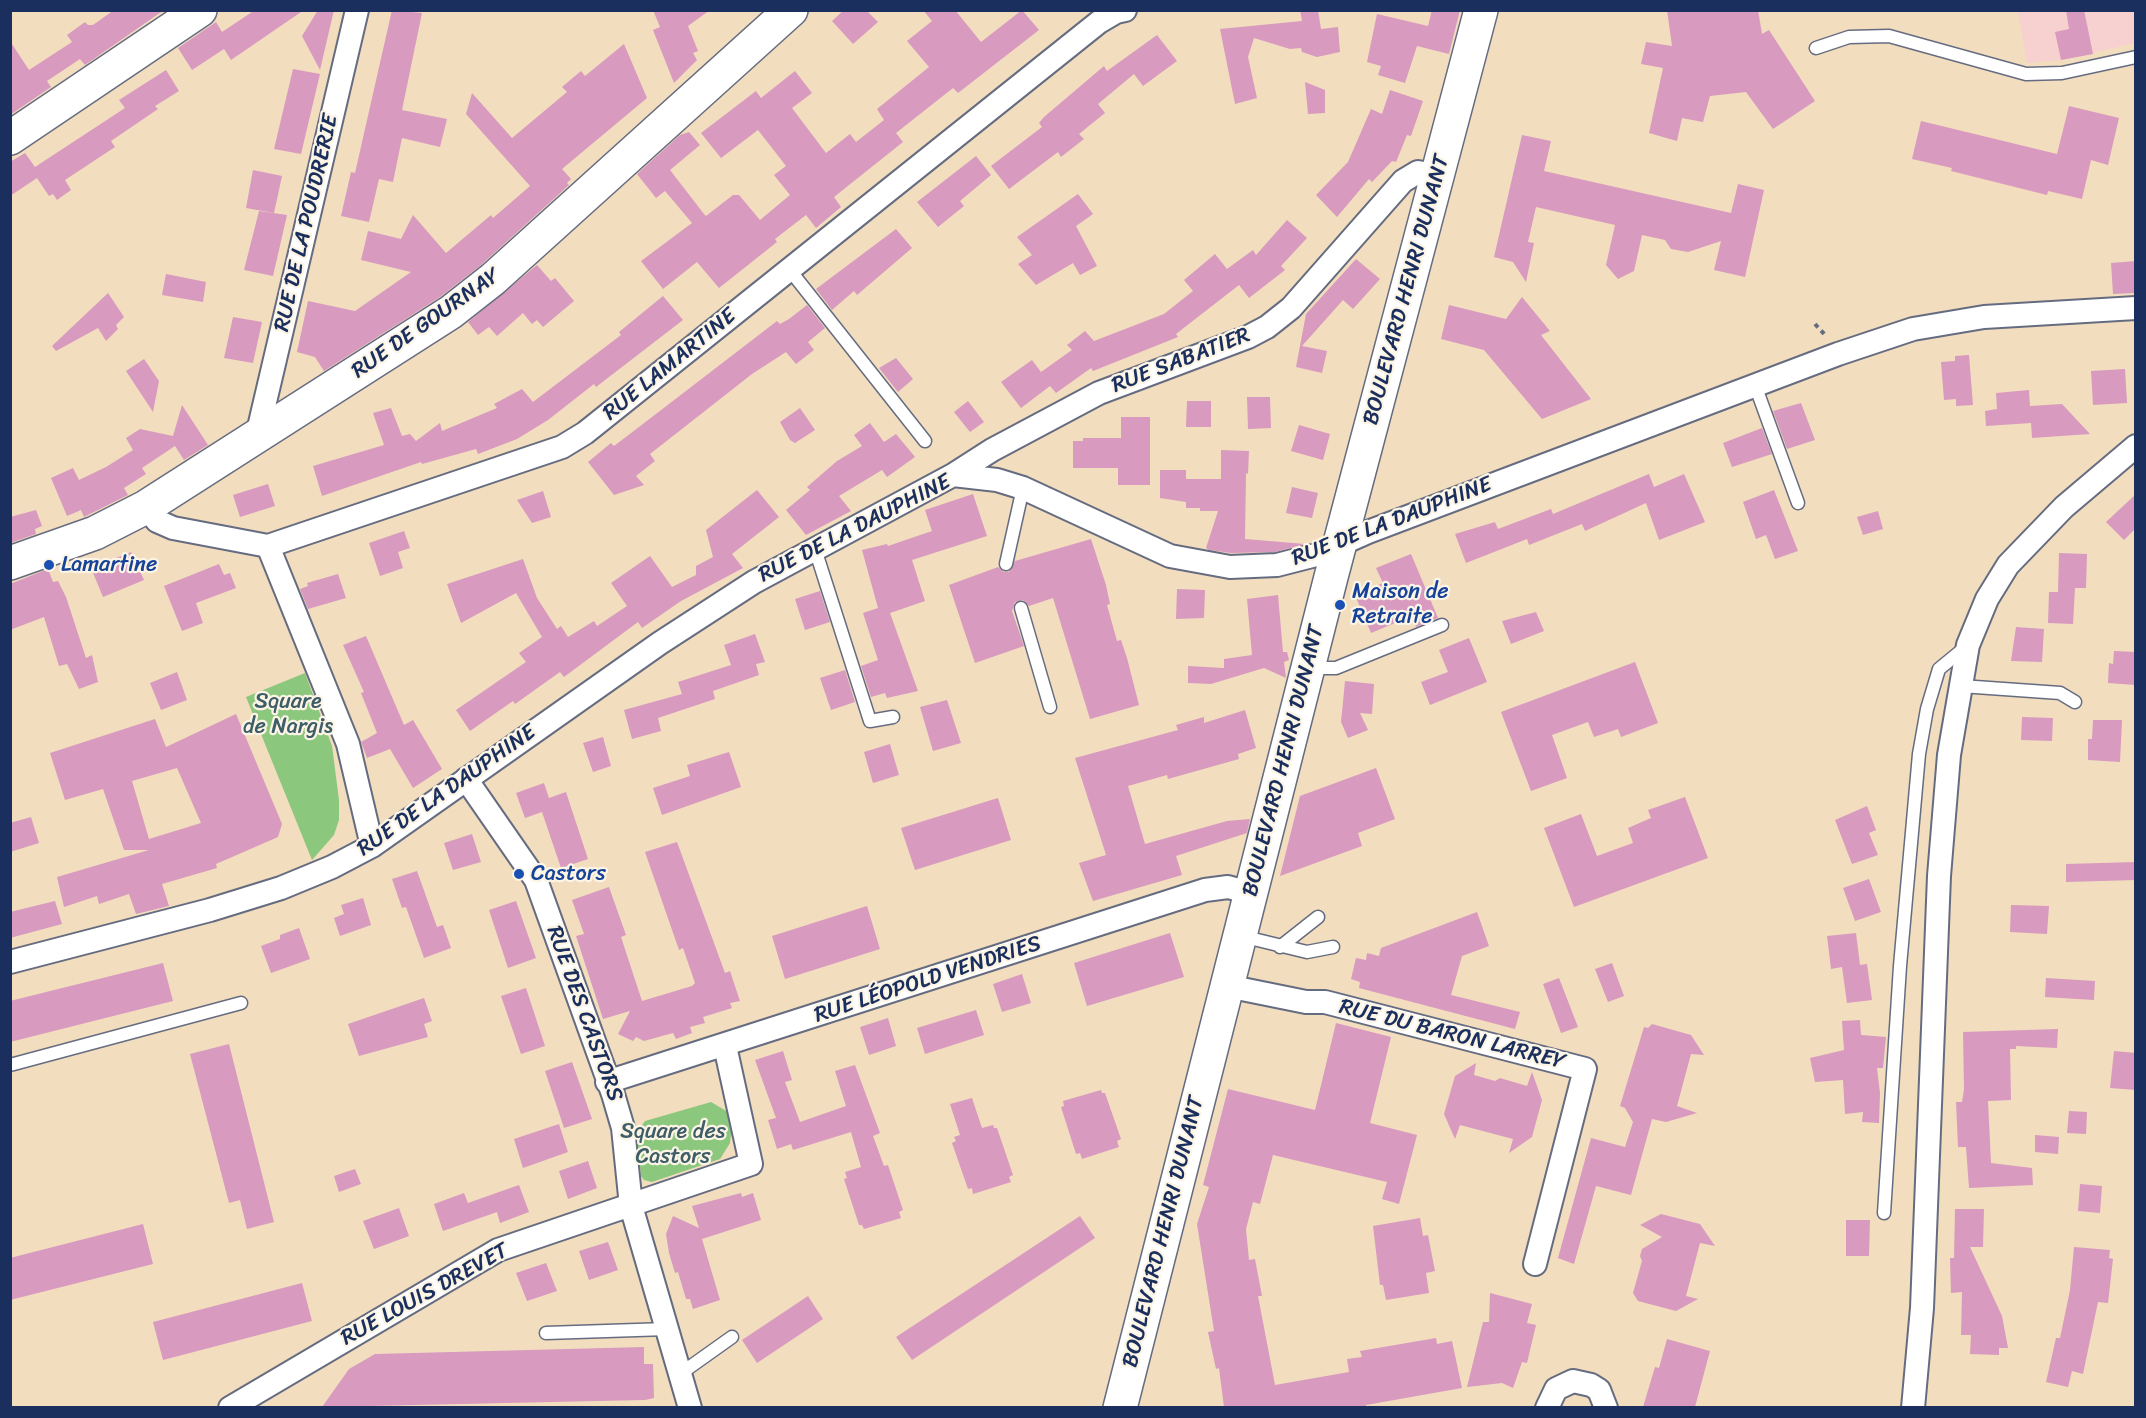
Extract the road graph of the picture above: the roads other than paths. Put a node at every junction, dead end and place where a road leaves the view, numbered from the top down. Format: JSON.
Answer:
{"nodes":[{"id":1,"x":200,"y":10,"type":"edge"},
{"id":2,"x":357,"y":10,"type":"edge"},
{"id":3,"x":791,"y":10,"type":"edge"},
{"id":4,"x":1125,"y":10,"type":"edge"},
{"id":5,"x":1481,"y":10,"type":"edge"},
{"id":6,"x":1816,"y":48,"type":"dead end"},
{"id":7,"x":2136,"y":57,"type":"edge"},
{"id":8,"x":10,"y":138,"type":"edge"},
{"id":9,"x":1436,"y":175,"type":"junction"},
{"id":10,"x":789,"y":269,"type":"junction"},
{"id":11,"x":2136,"y":308,"type":"edge"},
{"id":12,"x":1755,"y":385,"type":"junction"},
{"id":13,"x":257,"y":436,"type":"junction"},
{"id":14,"x":925,"y":441,"type":"dead end"},
{"id":15,"x":2136,"y":446,"type":"edge"},
{"id":16,"x":953,"y":476,"type":"junction"},
{"id":17,"x":1023,"y":488,"type":"junction"},
{"id":18,"x":1798,"y":503,"type":"dead end"},
{"id":19,"x":146,"y":507,"type":"junction"},
{"id":20,"x":1341,"y":543,"type":"junction"},
{"id":21,"x":268,"y":546,"type":"junction"},
{"id":22,"x":815,"y":549,"type":"junction"},
{"id":23,"x":10,"y":563,"type":"edge"},
{"id":24,"x":1006,"y":564,"type":"dead end"},
{"id":25,"x":1021,"y":608,"type":"dead end"},
{"id":26,"x":1442,"y":625,"type":"dead end"},
{"id":27,"x":1968,"y":645,"type":"junction"},
{"id":28,"x":1308,"y":668,"type":"junction"},
{"id":29,"x":1961,"y":686,"type":"junction"},
{"id":30,"x":2075,"y":702,"type":"dead end"},
{"id":31,"x":1050,"y":707,"type":"dead end"},
{"id":32,"x":893,"y":717,"type":"dead end"},
{"id":33,"x":466,"y":779,"type":"junction"},
{"id":34,"x":372,"y":846,"type":"junction"},
{"id":35,"x":1250,"y":893,"type":"junction"},
{"id":36,"x":1318,"y":917,"type":"dead end"},
{"id":37,"x":1240,"y":935,"type":"junction"},
{"id":38,"x":1280,"y":947,"type":"junction"},
{"id":39,"x":1333,"y":947,"type":"dead end"},
{"id":40,"x":10,"y":962,"type":"edge"},
{"id":41,"x":1227,"y":986,"type":"junction"},
{"id":42,"x":242,"y":1003,"type":"dead end"},
{"id":43,"x":725,"y":1046,"type":"junction"},
{"id":44,"x":10,"y":1065,"type":"edge"},
{"id":45,"x":608,"y":1082,"type":"junction"},
{"id":46,"x":631,"y":1206,"type":"junction"},
{"id":47,"x":1884,"y":1213,"type":"dead end"},
{"id":48,"x":1535,"y":1264,"type":"dead end"},
{"id":49,"x":667,"y":1329,"type":"junction"},
{"id":50,"x":546,"y":1333,"type":"dead end"},
{"id":51,"x":732,"y":1337,"type":"dead end"},
{"id":52,"x":680,"y":1374,"type":"junction"},
{"id":53,"x":230,"y":1407,"type":"edge"},
{"id":54,"x":690,"y":1407,"type":"edge"},
{"id":55,"x":1120,"y":1407,"type":"edge"},
{"id":56,"x":1547,"y":1407,"type":"edge"},
{"id":57,"x":1606,"y":1407,"type":"edge"},
{"id":58,"x":1913,"y":1407,"type":"edge"}],
"edges":[{"from":1,"to":8,"type":"main road"},
{"from":2,"to":13,"type":"street","name":"RUE DE LA POUDRERIE"},
{"from":3,"to":13,"type":"main road","name":"RUE DE GOURNAY"},
{"from":4,"to":10,"type":"street","name":"RUE LAMARTINE"},
{"from":5,"to":9,"type":"main road","name":"BOULEVARD HENRI DUNANT"},
{"from":6,"to":7,"type":"lane"},
{"from":9,"to":16,"type":"street","name":"RUE SABATIER"},
{"from":9,"to":20,"type":"main road","name":"BOULEVARD HENRI DUNANT"},
{"from":10,"to":14,"type":"lane"},
{"from":10,"to":21,"type":"street","name":"RUE LAMARTINE"},
{"from":11,"to":12,"type":"street","name":"RUE DE LA DAUPHINE"},
{"from":12,"to":18,"type":"lane"},
{"from":12,"to":20,"type":"street","name":"RUE DE LA DAUPHINE"},
{"from":13,"to":19,"type":"main road","name":"RUE DE GOURNAY"},
{"from":15,"to":27,"type":"street"},
{"from":16,"to":17,"type":"street","name":"RUE DE LA DAUPHINE"},
{"from":16,"to":22,"type":"street","name":"RUE DE LA DAUPHINE"},
{"from":17,"to":20,"type":"street","name":"RUE DE LA DAUPHINE"},
{"from":17,"to":24,"type":"lane"},
{"from":19,"to":21,"type":"street","name":"RUE LAMARTINE"},
{"from":19,"to":23,"type":"main road","name":"RUE DE GOURNAY"},
{"from":20,"to":28,"type":"main road","name":"BOULEVARD HENRI DUNANT"},
{"from":21,"to":34,"type":"street"},
{"from":22,"to":32,"type":"lane"},
{"from":22,"to":33,"type":"street","name":"RUE DE LA DAUPHINE"},
{"from":25,"to":31,"type":"lane"},
{"from":26,"to":28,"type":"lane"},
{"from":27,"to":29,"type":"street"},
{"from":27,"to":47,"type":"lane"},
{"from":28,"to":35,"type":"main road","name":"BOULEVARD HENRI DUNANT"},
{"from":29,"to":30,"type":"lane"},
{"from":29,"to":58,"type":"street"},
{"from":33,"to":34,"type":"street","name":"RUE DE LA DAUPHINE"},
{"from":33,"to":45,"type":"street","name":"RUE DES CASTORS"},
{"from":34,"to":40,"type":"street","name":"RUE DE LA DAUPHINE"},
{"from":35,"to":37,"type":"main road","name":"BOULEVARD HENRI DUNANT"},
{"from":35,"to":43,"type":"street","name":"RUE LÉOPOLD VENDRIES"},
{"from":36,"to":38,"type":"lane"},
{"from":37,"to":38,"type":"lane"},
{"from":37,"to":41,"type":"main road","name":"BOULEVARD HENRI DUNANT"},
{"from":38,"to":39,"type":"lane"},
{"from":41,"to":48,"type":"street","name":"RUE DU BARON LARREY"},
{"from":41,"to":55,"type":"main road","name":"BOULEVARD HENRI DUNANT"},
{"from":42,"to":44,"type":"lane"},
{"from":43,"to":45,"type":"street","name":"RUE LÉOPOLD VENDRIES"},
{"from":43,"to":46,"type":"street","name":"RUE LOUIS DREVET"},
{"from":45,"to":46,"type":"street","name":"RUE DES CASTORS"},
{"from":46,"to":49,"type":"street","name":"RUE DES CASTORS"},
{"from":46,"to":53,"type":"street","name":"RUE LOUIS DREVET"},
{"from":49,"to":50,"type":"lane"},
{"from":49,"to":52,"type":"street","name":"RUE DES CASTORS"},
{"from":51,"to":52,"type":"lane"},
{"from":52,"to":54,"type":"street","name":"RUE DES CASTORS"},
{"from":56,"to":57,"type":"street"}]}
